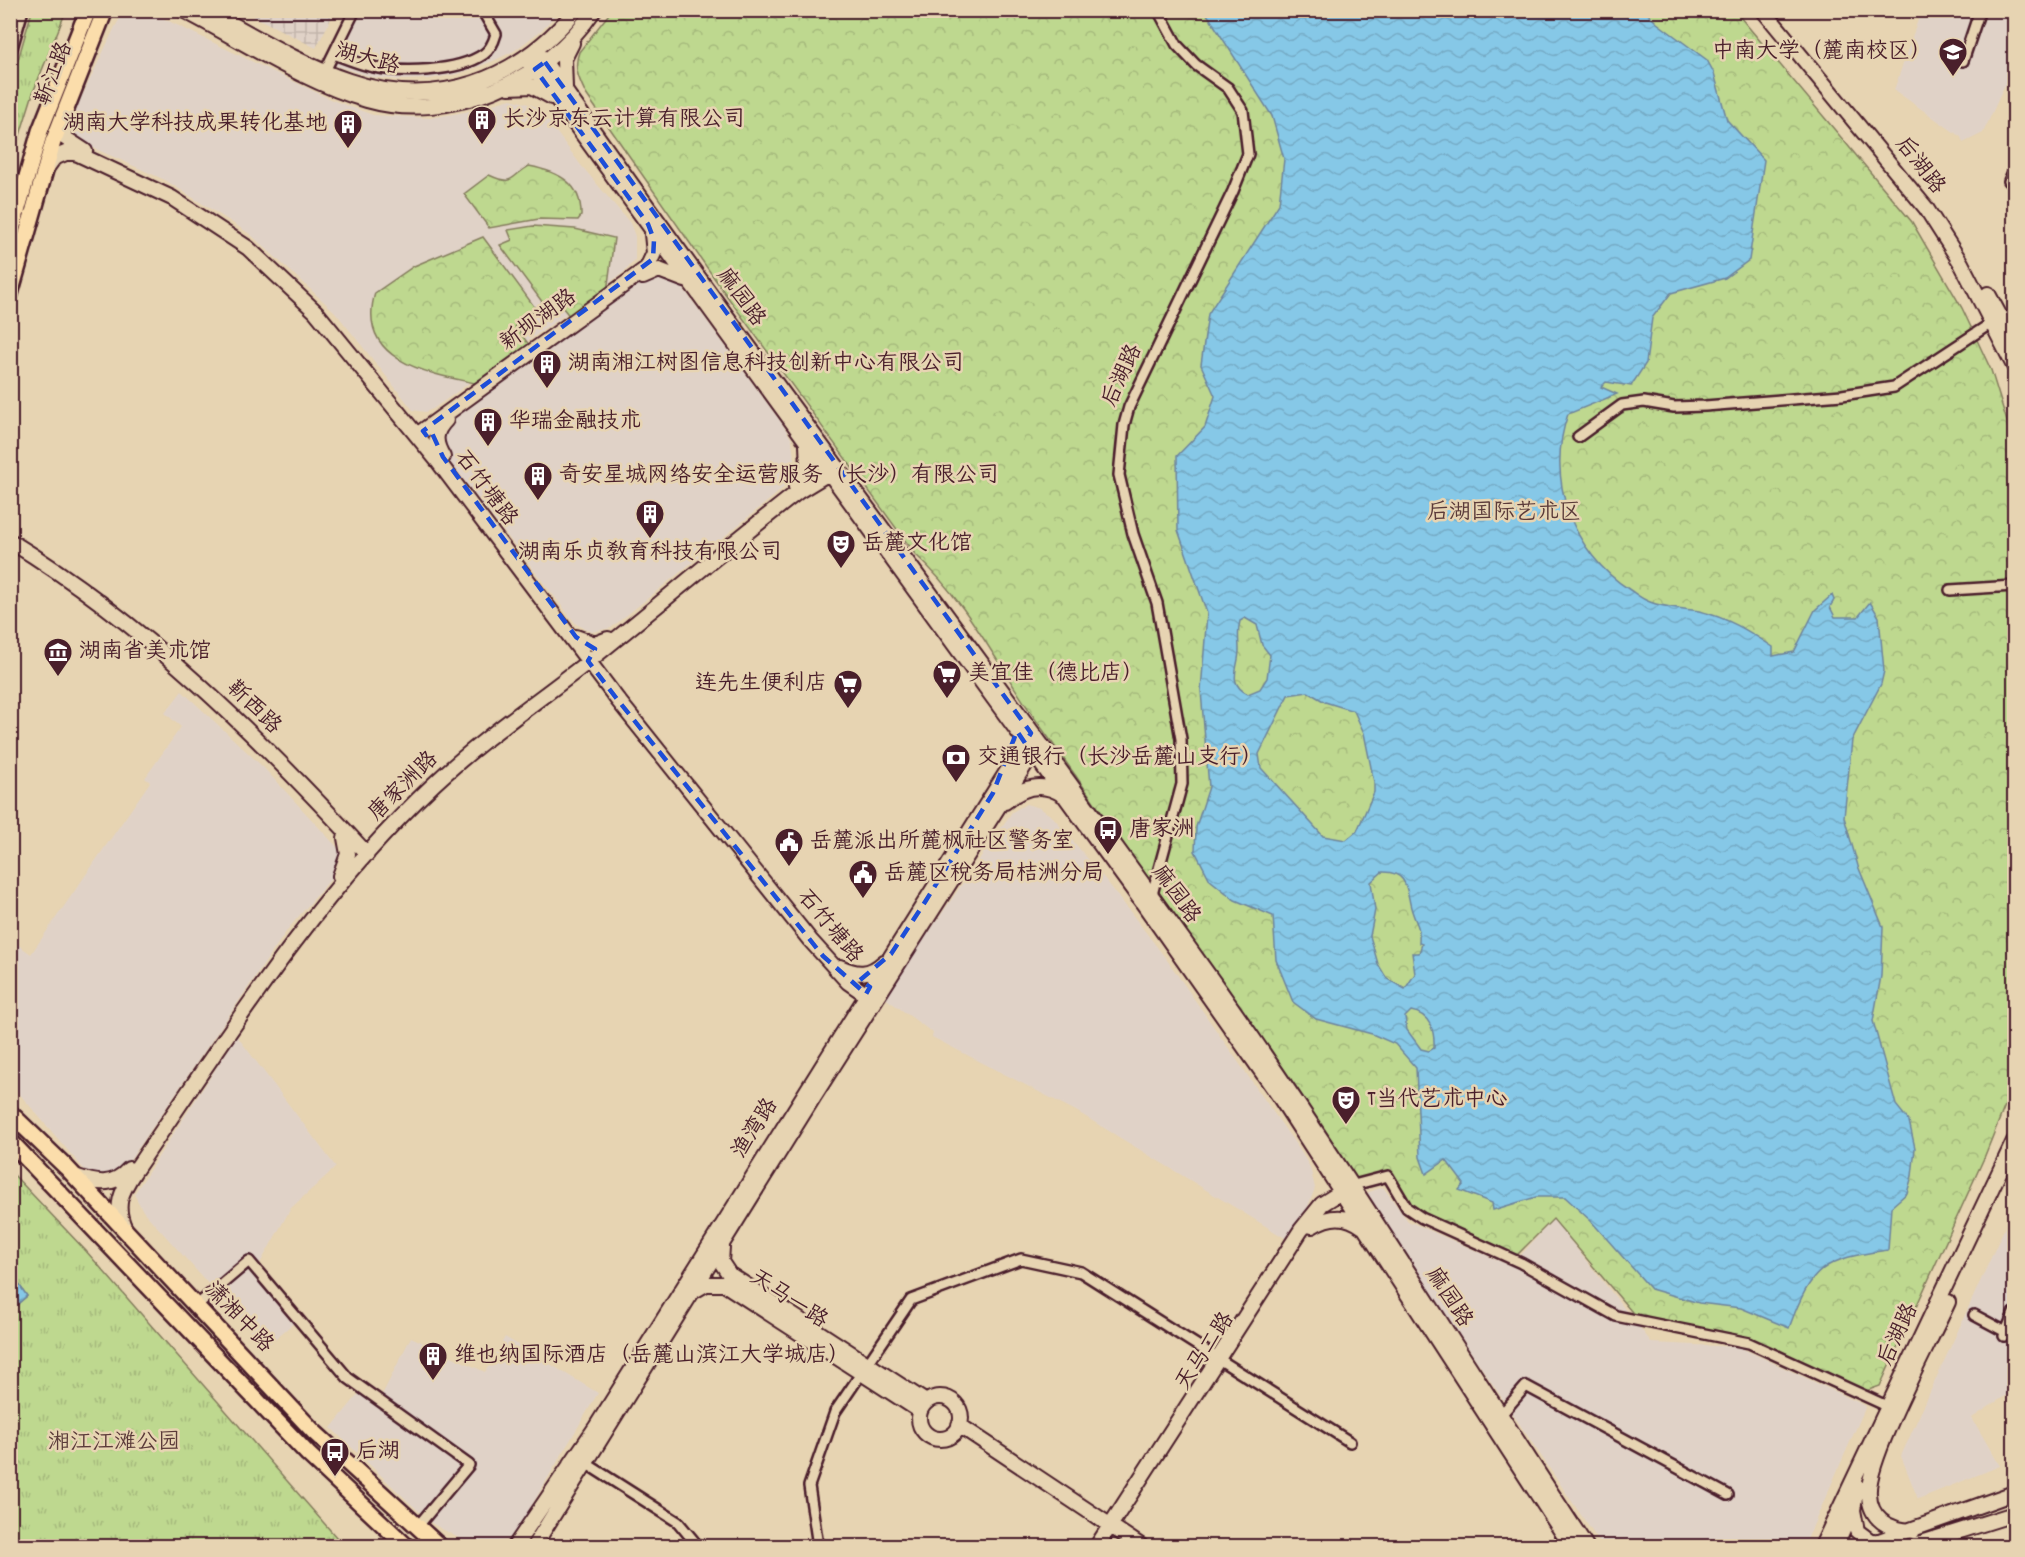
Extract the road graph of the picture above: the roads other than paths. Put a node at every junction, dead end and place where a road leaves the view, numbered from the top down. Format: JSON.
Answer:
{"nodes":[{"id":1,"x":18,"y":10,"type":"edge"},
{"id":2,"x":23,"y":10,"type":"edge"},
{"id":3,"x":88,"y":10,"type":"edge"},
{"id":4,"x":183,"y":10,"type":"edge"},
{"id":5,"x":206,"y":10,"type":"edge"},
{"id":6,"x":355,"y":10,"type":"edge"},
{"id":7,"x":482,"y":10,"type":"edge"},
{"id":8,"x":576,"y":10,"type":"edge"},
{"id":9,"x":594,"y":10,"type":"edge"},
{"id":10,"x":1158,"y":10,"type":"edge"},
{"id":11,"x":1763,"y":10,"type":"edge"},
{"id":12,"x":1772,"y":10,"type":"edge"},
{"id":13,"x":1980,"y":10,"type":"edge"},
{"id":14,"x":105,"y":11,"type":"edge"},
{"id":15,"x":582,"y":28,"type":"junction"},
{"id":16,"x":10,"y":37,"type":"edge"},
{"id":17,"x":334,"y":54,"type":"junction"},
{"id":18,"x":10,"y":55,"type":"edge"},
{"id":19,"x":536,"y":60,"type":"junction"},
{"id":20,"x":1963,"y":61,"type":"dead end"},
{"id":21,"x":325,"y":71,"type":"junction"},
{"id":22,"x":498,"y":88,"type":"junction"},
{"id":23,"x":566,"y":102,"type":"junction"},
{"id":24,"x":62,"y":118,"type":"junction"},
{"id":25,"x":2014,"y":170,"type":"edge"},
{"id":26,"x":45,"y":171,"type":"junction"},
{"id":27,"x":2012,"y":182,"type":"edge"},
{"id":28,"x":648,"y":224,"type":"junction"},
{"id":29,"x":10,"y":236,"type":"edge"},
{"id":30,"x":691,"y":284,"type":"junction"},
{"id":31,"x":10,"y":294,"type":"edge"},
{"id":32,"x":1993,"y":322,"type":"junction"},
{"id":33,"x":2014,"y":342,"type":"edge"},
{"id":34,"x":2014,"y":366,"type":"edge"},
{"id":35,"x":405,"y":410,"type":"junction"},
{"id":36,"x":445,"y":418,"type":"junction"},
{"id":37,"x":421,"y":435,"type":"junction"},
{"id":38,"x":1578,"y":437,"type":"dead end"},
{"id":39,"x":807,"y":443,"type":"junction"},
{"id":40,"x":443,"y":457,"type":"junction"},
{"id":41,"x":831,"y":467,"type":"junction"},
{"id":42,"x":797,"y":489,"type":"junction"},
{"id":43,"x":849,"y":499,"type":"junction"},
{"id":44,"x":10,"y":541,"type":"edge"},
{"id":45,"x":10,"y":548,"type":"edge"},
{"id":46,"x":2014,"y":586,"type":"edge"},
{"id":47,"x":1950,"y":590,"type":"dead end"},
{"id":48,"x":574,"y":639,"type":"junction"},
{"id":49,"x":610,"y":641,"type":"junction"},
{"id":50,"x":589,"y":657,"type":"junction"},
{"id":51,"x":572,"y":670,"type":"junction"},
{"id":52,"x":603,"y":676,"type":"junction"},
{"id":53,"x":1004,"y":714,"type":"junction"},
{"id":54,"x":1032,"y":743,"type":"junction"},
{"id":55,"x":993,"y":793,"type":"junction"},
{"id":56,"x":1067,"y":799,"type":"junction"},
{"id":57,"x":992,"y":815,"type":"junction"},
{"id":58,"x":381,"y":832,"type":"junction"},
{"id":59,"x":346,"y":837,"type":"junction"},
{"id":60,"x":363,"y":854,"type":"junction"},
{"id":61,"x":340,"y":876,"type":"junction"},
{"id":62,"x":1149,"y":902,"type":"junction"},
{"id":63,"x":891,"y":954,"type":"junction"},
{"id":64,"x":839,"y":969,"type":"junction"},
{"id":65,"x":872,"y":993,"type":"junction"},
{"id":66,"x":846,"y":1026,"type":"junction"},
{"id":67,"x":10,"y":1113,"type":"edge"},
{"id":68,"x":10,"y":1141,"type":"edge"},
{"id":69,"x":2014,"y":1141,"type":"edge"},
{"id":70,"x":2014,"y":1161,"type":"edge"},
{"id":71,"x":1325,"y":1166,"type":"junction"},
{"id":72,"x":74,"y":1176,"type":"junction"},
{"id":73,"x":1348,"y":1192,"type":"junction"},
{"id":74,"x":1312,"y":1221,"type":"junction"},
{"id":75,"x":1367,"y":1230,"type":"junction"},
{"id":76,"x":128,"y":1233,"type":"junction"},
{"id":77,"x":723,"y":1243,"type":"junction"},
{"id":78,"x":691,"y":1295,"type":"junction"},
{"id":79,"x":196,"y":1306,"type":"junction"},
{"id":80,"x":2014,"y":1313,"type":"edge"},
{"id":81,"x":1974,"y":1315,"type":"dead end"},
{"id":82,"x":1222,"y":1360,"type":"junction"},
{"id":83,"x":864,"y":1369,"type":"junction"},
{"id":84,"x":923,"y":1407,"type":"junction"},
{"id":85,"x":1889,"y":1407,"type":"junction"},
{"id":86,"x":1500,"y":1416,"type":"junction"},
{"id":87,"x":957,"y":1429,"type":"junction"},
{"id":88,"x":1350,"y":1442,"type":"dead end"},
{"id":89,"x":1868,"y":1463,"type":"junction"},
{"id":90,"x":587,"y":1464,"type":"junction"},
{"id":91,"x":2014,"y":1493,"type":"edge"},
{"id":92,"x":1728,"y":1495,"type":"dead end"},
{"id":93,"x":1853,"y":1510,"type":"junction"},
{"id":94,"x":2014,"y":1514,"type":"edge"},
{"id":95,"x":417,"y":1527,"type":"junction"},
{"id":96,"x":1913,"y":1531,"type":"junction"},
{"id":97,"x":1111,"y":1534,"type":"edge"},
{"id":98,"x":1871,"y":1545,"type":"edge"},
{"id":99,"x":406,"y":1546,"type":"edge"},
{"id":100,"x":438,"y":1546,"type":"edge"},
{"id":101,"x":515,"y":1546,"type":"edge"},
{"id":102,"x":534,"y":1546,"type":"edge"},
{"id":103,"x":698,"y":1546,"type":"edge"},
{"id":104,"x":818,"y":1546,"type":"edge"},
{"id":105,"x":1097,"y":1546,"type":"edge"},
{"id":106,"x":1130,"y":1546,"type":"edge"},
{"id":107,"x":1141,"y":1546,"type":"edge"},
{"id":108,"x":1571,"y":1546,"type":"edge"},
{"id":109,"x":1586,"y":1546,"type":"edge"},
{"id":110,"x":1822,"y":1546,"type":"edge"},
{"id":111,"x":1836,"y":1546,"type":"edge"},
{"id":112,"x":1897,"y":1546,"type":"edge"},
{"id":113,"x":1912,"y":1546,"type":"edge"}],
"edges":[{"from":1,"to":16,"type":"street"},
{"from":2,"to":18,"type":"street"},
{"from":3,"to":29,"type":"main road"},
{"from":4,"to":22,"type":"main road"},
{"from":5,"to":21,"type":"main road","name":"湖大路"},
{"from":6,"to":17,"type":"street"},
{"from":7,"to":17,"type":"street"},
{"from":8,"to":19,"type":"main road","name":"湖大路"},
{"from":9,"to":15,"type":"main road"},
{"from":10,"to":62,"type":"street","name":"后湖路"},
{"from":11,"to":32,"type":"main road","name":"后湖路"},
{"from":12,"to":33,"type":"main road","name":"后湖路"},
{"from":13,"to":20,"type":"street"},
{"from":14,"to":24,"type":"main road","name":"靳江路"},
{"from":15,"to":19,"type":"main road"},
{"from":15,"to":23,"type":"main road"},
{"from":17,"to":21,"type":"street"},
{"from":19,"to":21,"type":"main road","name":"湖大路"},
{"from":19,"to":22,"type":"main road"},
{"from":19,"to":23,"type":"main road","name":"麻园路"},
{"from":22,"to":23,"type":"main road"},
{"from":23,"to":28,"type":"main road","name":"麻园路"},
{"from":23,"to":41,"type":"main road","name":"麻园路"},
{"from":24,"to":26,"type":"main road","name":"靳江路"},
{"from":24,"to":35,"type":"main road","name":"石竹塘路"},
{"from":25,"to":27,"type":"street"},
{"from":26,"to":31,"type":"main road","name":"靳江路"},
{"from":26,"to":37,"type":"main road","name":"石竹塘路"},
{"from":28,"to":30,"type":"main road","name":"麻园路"},
{"from":28,"to":36,"type":"main road","name":"新坝湖路"},
{"from":30,"to":36,"type":"main road","name":"新坝湖路"},
{"from":30,"to":39,"type":"main road","name":"麻园路"},
{"from":32,"to":34,"type":"main road","name":"后湖路"},
{"from":32,"to":38,"type":"street"},
{"from":35,"to":36,"type":"main road"},
{"from":35,"to":37,"type":"main road","name":"石竹塘路"},
{"from":36,"to":37,"type":"main road","name":"新坝湖路"},
{"from":36,"to":40,"type":"main road"},
{"from":37,"to":40,"type":"main road","name":"石竹塘路"},
{"from":37,"to":48,"type":"main road","name":"石竹塘路"},
{"from":39,"to":41,"type":"main road","name":"麻园路"},
{"from":39,"to":42,"type":"main road"},
{"from":40,"to":48,"type":"main road","name":"石竹塘路"},
{"from":41,"to":42,"type":"main road","name":"唐家洲路"},
{"from":41,"to":43,"type":"main road","name":"麻园路"},
{"from":41,"to":54,"type":"main road","name":"麻园路"},
{"from":42,"to":43,"type":"main road"},
{"from":42,"to":49,"type":"main road","name":"唐家洲路"},
{"from":43,"to":53,"type":"main road","name":"麻园路"},
{"from":44,"to":59,"type":"main road","name":"靳西路"},
{"from":45,"to":59,"type":"main road","name":"靳西路"},
{"from":46,"to":47,"type":"street"},
{"from":48,"to":49,"type":"main road"},
{"from":48,"to":50,"type":"main road","name":"石竹塘路"},
{"from":48,"to":51,"type":"main road"},
{"from":49,"to":50,"type":"main road","name":"唐家洲路"},
{"from":49,"to":52,"type":"main road"},
{"from":50,"to":51,"type":"main road","name":"唐家洲路"},
{"from":50,"to":52,"type":"main road","name":"石竹塘路"},
{"from":51,"to":52,"type":"main road"},
{"from":51,"to":58,"type":"main road","name":"唐家洲路"},
{"from":51,"to":60,"type":"main road","name":"唐家洲路"},
{"from":52,"to":64,"type":"main road","name":"石竹塘路"},
{"from":53,"to":54,"type":"main road","name":"麻园路"},
{"from":53,"to":55,"type":"main road"},
{"from":54,"to":55,"type":"main road","name":"渔湾路"},
{"from":54,"to":56,"type":"main road","name":"麻园路"},
{"from":54,"to":57,"type":"main road","name":"渔湾路"},
{"from":54,"to":62,"type":"main road","name":"麻园路"},
{"from":55,"to":63,"type":"main road","name":"渔湾路"},
{"from":56,"to":57,"type":"main road"},
{"from":56,"to":62,"type":"main road","name":"麻园路"},
{"from":57,"to":65,"type":"main road","name":"渔湾路"},
{"from":58,"to":59,"type":"main road"},
{"from":58,"to":60,"type":"main road","name":"唐家洲路"},
{"from":59,"to":60,"type":"main road","name":"靳西路"},
{"from":59,"to":61,"type":"main road"},
{"from":60,"to":61,"type":"main road","name":"唐家洲路"},
{"from":60,"to":76,"type":"main road","name":"唐家洲路"},
{"from":61,"to":72,"type":"main road","name":"唐家洲路"},
{"from":62,"to":71,"type":"main road","name":"麻园路"},
{"from":62,"to":73,"type":"main road","name":"麻园路"},
{"from":63,"to":64,"type":"main road"},
{"from":63,"to":65,"type":"main road","name":"渔湾路"},
{"from":64,"to":65,"type":"main road","name":"石竹塘路"},
{"from":64,"to":66,"type":"main road"},
{"from":65,"to":66,"type":"main road","name":"渔湾路"},
{"from":65,"to":77,"type":"main road","name":"渔湾路"},
{"from":66,"to":101,"type":"main road","name":"渔湾路"},
{"from":67,"to":72,"type":"main road","name":"潇湘中路"},
{"from":68,"to":99,"type":"main road","name":"潇湘中路"},
{"from":69,"to":85,"type":"main road","name":"后湖路"},
{"from":70,"to":89,"type":"main road","name":"后湖路"},
{"from":71,"to":73,"type":"main road","name":"麻园路"},
{"from":71,"to":74,"type":"main road"},
{"from":72,"to":76,"type":"main road","name":"潇湘中路"},
{"from":73,"to":74,"type":"main road","name":"天马二路"},
{"from":73,"to":75,"type":"main road","name":"麻园路"},
{"from":73,"to":85,"type":"street"},
{"from":73,"to":86,"type":"main road","name":"麻园路"},
{"from":74,"to":75,"type":"main road"},
{"from":74,"to":82,"type":"main road","name":"天马二路"},
{"from":75,"to":108,"type":"main road","name":"麻园路"},
{"from":76,"to":79,"type":"main road","name":"潇湘中路"},
{"from":77,"to":78,"type":"main road","name":"渔湾路"},
{"from":77,"to":83,"type":"main road","name":"天马一路"},
{"from":78,"to":83,"type":"main road","name":"天马一路"},
{"from":78,"to":90,"type":"main road","name":"渔湾路"},
{"from":79,"to":95,"type":"main road","name":"潇湘中路"},
{"from":79,"to":95,"type":"street"},
{"from":80,"to":81,"type":"street"},
{"from":82,"to":83,"type":"street"},
{"from":82,"to":88,"type":"street"},
{"from":82,"to":97,"type":"main road","name":"天马二路"},
{"from":83,"to":84,"type":"main road","name":"天马一路"},
{"from":83,"to":104,"type":"street"},
{"from":84,"to":87,"type":"main road"},
{"from":84,"to":87,"type":"main road"},
{"from":85,"to":89,"type":"main road","name":"后湖路"},
{"from":86,"to":92,"type":"street"},
{"from":86,"to":109,"type":"main road","name":"麻园路"},
{"from":87,"to":97,"type":"main road"},
{"from":89,"to":93,"type":"main road"},
{"from":89,"to":96,"type":"main road","name":"后湖路"},
{"from":89,"to":110,"type":"main road","name":"后湖路"},
{"from":90,"to":102,"type":"main road","name":"渔湾路"},
{"from":90,"to":103,"type":"street"},
{"from":91,"to":96,"type":"main road"},
{"from":93,"to":98,"type":"main road"},
{"from":93,"to":111,"type":"main road"},
{"from":94,"to":113,"type":"main road"},
{"from":95,"to":100,"type":"main road","name":"潇湘中路"},
{"from":96,"to":98,"type":"main road"},
{"from":97,"to":105,"type":"main road","name":"天马二路"},
{"from":97,"to":106,"type":"main road"},
{"from":97,"to":107,"type":"main road"},
{"from":98,"to":112,"type":"main road"}]}
